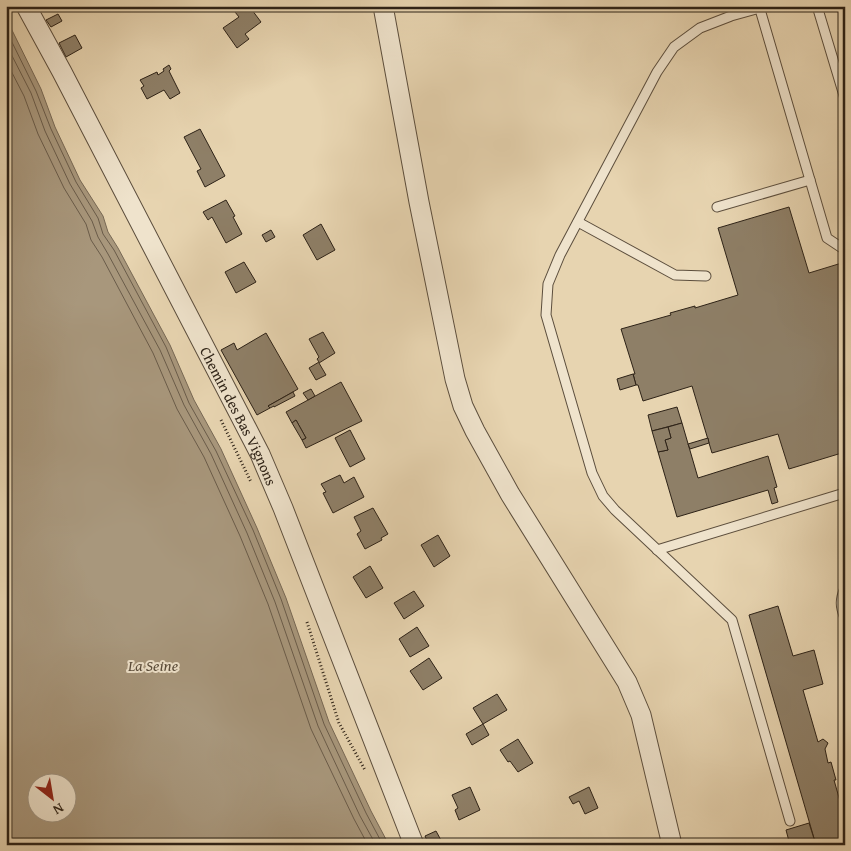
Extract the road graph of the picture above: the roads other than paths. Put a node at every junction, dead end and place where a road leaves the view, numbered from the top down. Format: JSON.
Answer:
{"nodes":[{"id":1,"x":26,"y":6,"type":"edge"},
{"id":2,"x":383,"y":6,"type":"edge"},
{"id":3,"x":817,"y":6,"type":"edge"},
{"id":4,"x":762,"y":7,"type":"edge"},
{"id":5,"x":845,"y":99,"type":"edge"},
{"id":6,"x":810,"y":180,"type":"junction"},
{"id":7,"x":717,"y":207,"type":"dead end"},
{"id":8,"x":578,"y":222,"type":"junction"},
{"id":9,"x":845,"y":247,"type":"edge"},
{"id":10,"x":706,"y":276,"type":"dead end"},
{"id":11,"x":845,"y":492,"type":"edge"},
{"id":12,"x":657,"y":550,"type":"junction"},
{"id":13,"x":845,"y":588,"type":"edge"},
{"id":14,"x":845,"y":618,"type":"edge"},
{"id":15,"x":790,"y":821,"type":"dead end"},
{"id":16,"x":414,"y":845,"type":"edge"},
{"id":17,"x":672,"y":845,"type":"edge"}],
"edges":[{"from":1,"to":16,"type":"street","name":"Chemin des Bas Vignons"},
{"from":2,"to":17,"type":"street"},
{"from":3,"to":5,"type":"lane"},
{"from":4,"to":6,"type":"lane"},
{"from":4,"to":8,"type":"lane"},
{"from":6,"to":7,"type":"lane"},
{"from":6,"to":9,"type":"lane"},
{"from":8,"to":10,"type":"lane"},
{"from":8,"to":12,"type":"lane"},
{"from":11,"to":12,"type":"lane"},
{"from":12,"to":15,"type":"lane"},
{"from":13,"to":14,"type":"lane"}]}
